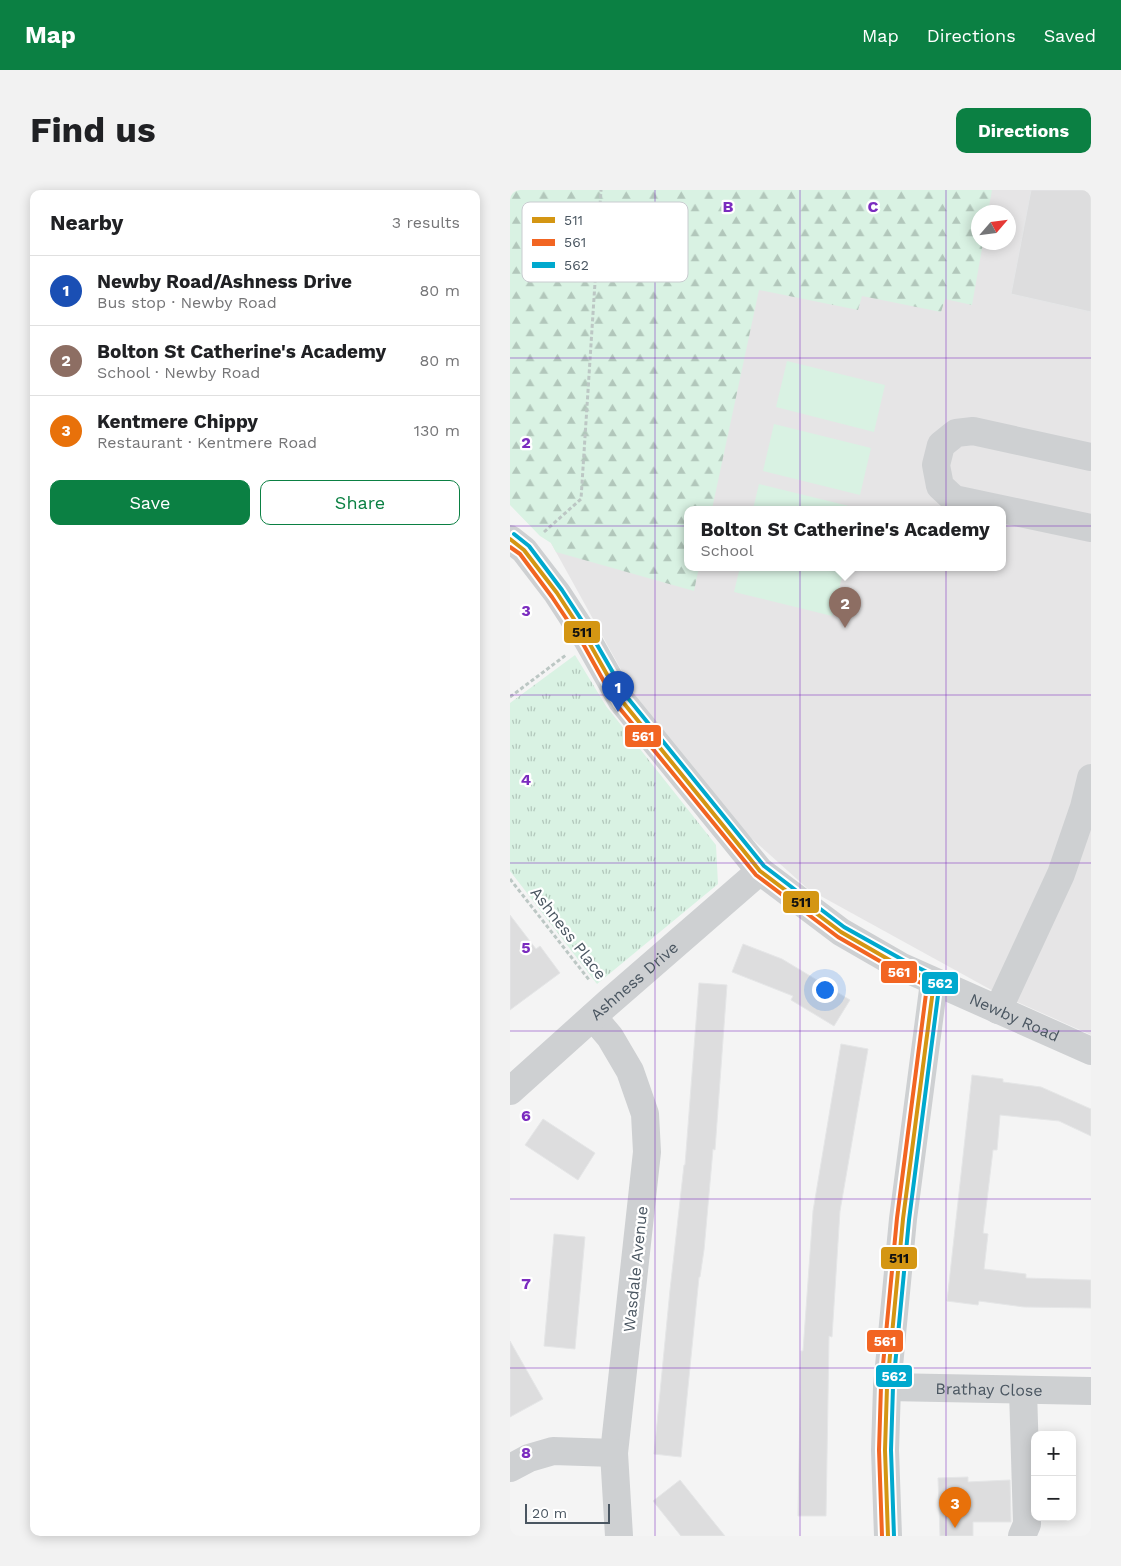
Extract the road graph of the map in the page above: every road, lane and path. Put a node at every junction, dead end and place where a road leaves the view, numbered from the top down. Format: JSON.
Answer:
{"nodes":[{"id":1,"x":595,"y":282,"type":"edge"},
{"id":2,"x":1091,"y":457,"type":"edge"},
{"id":3,"x":987,"y":506,"type":"edge"},
{"id":4,"x":1006,"y":510,"type":"edge"},
{"id":5,"x":1091,"y":528,"type":"edge"},
{"id":6,"x":517,"y":545,"type":"edge"},
{"id":7,"x":586,"y":639,"type":"junction"},
{"id":8,"x":510,"y":697,"type":"edge"},
{"id":9,"x":1091,"y":778,"type":"edge"},
{"id":10,"x":760,"y":871,"type":"junction"},
{"id":11,"x":510,"y":879,"type":"edge"},
{"id":12,"x":934,"y":982,"type":"junction"},
{"id":13,"x":600,"y":1010,"type":"junction"},
{"id":14,"x":998,"y":1010,"type":"junction"},
{"id":15,"x":1091,"y":1051,"type":"edge"},
{"id":16,"x":510,"y":1090,"type":"edge"},
{"id":17,"x":887,"y":1387,"type":"junction"},
{"id":18,"x":1023,"y":1390,"type":"junction"},
{"id":19,"x":1091,"y":1391,"type":"edge"},
{"id":20,"x":614,"y":1453,"type":"junction"},
{"id":21,"x":510,"y":1468,"type":"edge"},
{"id":22,"x":619,"y":1536,"type":"edge"},
{"id":23,"x":888,"y":1536,"type":"edge"},
{"id":24,"x":1022,"y":1536,"type":"edge"}],
"edges":[{"from":1,"to":6,"type":"path"},
{"from":2,"to":3,"type":"street"},
{"from":4,"to":5,"type":"street"},
{"from":6,"to":7,"type":"street","name":"Newby Road"},
{"from":7,"to":8,"type":"path"},
{"from":7,"to":10,"type":"street","name":"Newby Road"},
{"from":9,"to":14,"type":"street"},
{"from":10,"to":12,"type":"street","name":"Newby Road"},
{"from":10,"to":13,"type":"street","name":"Ashness Drive"},
{"from":11,"to":13,"type":"path","name":"Ashness Place"},
{"from":12,"to":14,"type":"street","name":"Newby Road"},
{"from":12,"to":17,"type":"street"},
{"from":13,"to":16,"type":"street","name":"Ashness Drive"},
{"from":13,"to":20,"type":"street","name":"Wasdale Avenue"},
{"from":14,"to":15,"type":"street","name":"Newby Road"},
{"from":17,"to":18,"type":"street","name":"Brathay Close"},
{"from":17,"to":23,"type":"street"},
{"from":18,"to":19,"type":"street","name":"Brathay Close"},
{"from":18,"to":24,"type":"street"},
{"from":20,"to":21,"type":"street"},
{"from":20,"to":22,"type":"street","name":"Wasdale Avenue"}]}
